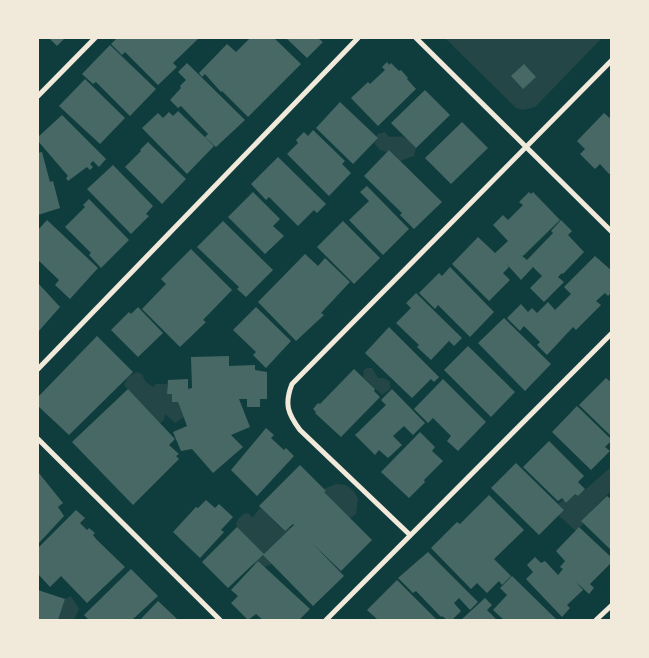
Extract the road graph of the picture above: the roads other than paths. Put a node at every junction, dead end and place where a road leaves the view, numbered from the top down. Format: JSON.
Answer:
{"nodes":[{"id":1,"x":95,"y":38,"type":"edge"},
{"id":2,"x":358,"y":38,"type":"edge"},
{"id":3,"x":416,"y":38,"type":"edge"},
{"id":4,"x":612,"y":60,"type":"edge"},
{"id":5,"x":38,"y":96,"type":"edge"},
{"id":6,"x":525,"y":147,"type":"junction"},
{"id":7,"x":612,"y":232,"type":"edge"},
{"id":8,"x":612,"y":333,"type":"edge"},
{"id":9,"x":38,"y":369,"type":"edge"},
{"id":10,"x":38,"y":438,"type":"edge"},
{"id":11,"x":410,"y":535,"type":"junction"},
{"id":12,"x":612,"y":605,"type":"edge"},
{"id":13,"x":220,"y":620,"type":"edge"},
{"id":14,"x":326,"y":620,"type":"edge"},
{"id":15,"x":596,"y":620,"type":"edge"}],
"edges":[{"from":1,"to":5,"type":"street"},
{"from":2,"to":9,"type":"street"},
{"from":3,"to":6,"type":"street"},
{"from":4,"to":6,"type":"street"},
{"from":6,"to":7,"type":"street"},
{"from":6,"to":11,"type":"street"},
{"from":8,"to":11,"type":"street"},
{"from":10,"to":13,"type":"street"},
{"from":11,"to":14,"type":"street"},
{"from":12,"to":15,"type":"street"}]}
